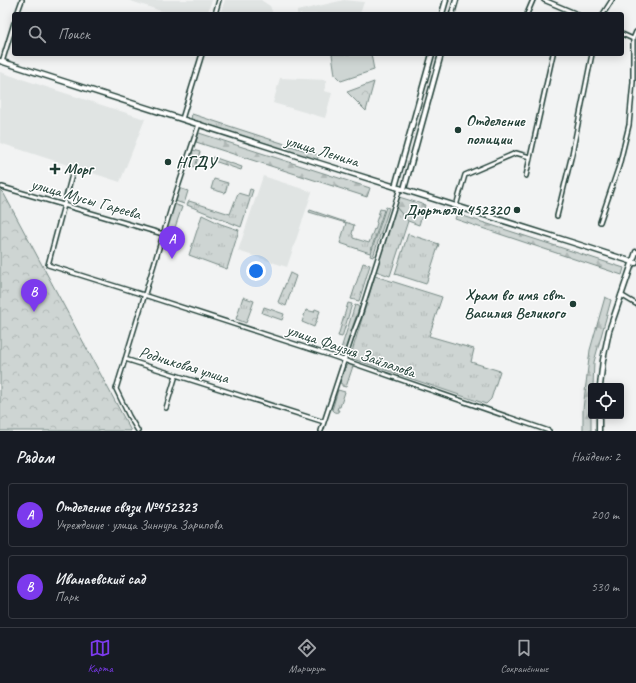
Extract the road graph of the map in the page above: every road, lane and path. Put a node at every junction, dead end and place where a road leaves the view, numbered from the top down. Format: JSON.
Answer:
{"nodes":[{"id":1,"x":22,"y":0,"type":"edge"},
{"id":2,"x":219,"y":0,"type":"edge"},
{"id":3,"x":446,"y":0,"type":"edge"},
{"id":4,"x":456,"y":0,"type":"edge"},
{"id":5,"x":533,"y":0,"type":"edge"},
{"id":6,"x":544,"y":0,"type":"edge"},
{"id":7,"x":612,"y":0,"type":"edge"},
{"id":8,"x":564,"y":9,"type":"junction"},
{"id":9,"x":18,"y":12,"type":"edge"},
{"id":10,"x":216,"y":12,"type":"edge"},
{"id":11,"x":443,"y":12,"type":"edge"},
{"id":12,"x":453,"y":12,"type":"edge"},
{"id":13,"x":528,"y":12,"type":"edge"},
{"id":14,"x":563,"y":12,"type":"edge"},
{"id":15,"x":572,"y":12,"type":"edge"},
{"id":16,"x":605,"y":12,"type":"edge"},
{"id":17,"x":12,"y":30,"type":"edge"},
{"id":18,"x":636,"y":32,"type":"edge"},
{"id":19,"x":624,"y":35,"type":"edge"},
{"id":20,"x":633,"y":39,"type":"junction"},
{"id":21,"x":201,"y":56,"type":"edge"},
{"id":22,"x":431,"y":56,"type":"edge"},
{"id":23,"x":440,"y":56,"type":"edge"},
{"id":24,"x":553,"y":56,"type":"edge"},
{"id":25,"x":592,"y":56,"type":"edge"},
{"id":26,"x":1,"y":61,"type":"edge"},
{"id":27,"x":428,"y":68,"type":"junction"},
{"id":28,"x":437,"y":70,"type":"junction"},
{"id":29,"x":182,"y":119,"type":"junction"},
{"id":30,"x":199,"y":124,"type":"junction"},
{"id":31,"x":404,"y":156,"type":"junction"},
{"id":32,"x":530,"y":157,"type":"junction"},
{"id":33,"x":413,"y":158,"type":"junction"},
{"id":34,"x":73,"y":171,"type":"dead end"},
{"id":35,"x":526,"y":176,"type":"dead end"},
{"id":36,"x":2,"y":187,"type":"dead end"},
{"id":37,"x":400,"y":188,"type":"junction"},
{"id":38,"x":63,"y":205,"type":"junction"},
{"id":39,"x":456,"y":206,"type":"junction"},
{"id":40,"x":557,"y":216,"type":"dead end"},
{"id":41,"x":600,"y":222,"type":"dead end"},
{"id":42,"x":163,"y":234,"type":"junction"},
{"id":43,"x":636,"y":252,"type":"edge"},
{"id":44,"x":634,"y":263,"type":"edge"},
{"id":45,"x":144,"y":295,"type":"junction"},
{"id":46,"x":621,"y":295,"type":"junction"},
{"id":47,"x":636,"y":304,"type":"edge"},
{"id":48,"x":125,"y":359,"type":"junction"},
{"id":49,"x":344,"y":361,"type":"junction"},
{"id":50,"x":176,"y":375,"type":"junction"},
{"id":51,"x":600,"y":383,"type":"edge"},
{"id":52,"x":166,"y":408,"type":"dead end"},
{"id":53,"x":599,"y":419,"type":"edge"},
{"id":54,"x":324,"y":422,"type":"junction"},
{"id":55,"x":138,"y":431,"type":"edge"},
{"id":56,"x":321,"y":431,"type":"edge"},
{"id":57,"x":549,"y":431,"type":"edge"},
{"id":58,"x":599,"y":431,"type":"edge"}],
"edges":[{"from":1,"to":9,"type":"street"},
{"from":2,"to":10,"type":"street"},
{"from":3,"to":11,"type":"main road"},
{"from":4,"to":12,"type":"main road"},
{"from":5,"to":13,"type":"street"},
{"from":6,"to":8,"type":"street"},
{"from":7,"to":16,"type":"street"},
{"from":8,"to":14,"type":"street"},
{"from":8,"to":15,"type":"street"},
{"from":17,"to":26,"type":"street"},
{"from":18,"to":20,"type":"street"},
{"from":19,"to":20,"type":"street"},
{"from":20,"to":41,"type":"street"},
{"from":21,"to":29,"type":"street"},
{"from":22,"to":27,"type":"main road"},
{"from":23,"to":28,"type":"main road"},
{"from":24,"to":32,"type":"street"},
{"from":25,"to":40,"type":"street"},
{"from":26,"to":29,"type":"main road","name":"улица Ленина"},
{"from":27,"to":28,"type":"main road"},
{"from":27,"to":31,"type":"main road"},
{"from":28,"to":33,"type":"main road"},
{"from":29,"to":30,"type":"main road","name":"улица Ленина"},
{"from":30,"to":37,"type":"main road","name":"улица Ленина"},
{"from":30,"to":42,"type":"street"},
{"from":31,"to":33,"type":"main road"},
{"from":31,"to":37,"type":"main road"},
{"from":32,"to":35,"type":"street"},
{"from":32,"to":39,"type":"street"},
{"from":33,"to":37,"type":"main road"},
{"from":34,"to":38,"type":"street"},
{"from":36,"to":38,"type":"street","name":"улица Мусы Гареева"},
{"from":37,"to":39,"type":"main road","name":"улица Ленина"},
{"from":37,"to":49,"type":"street"},
{"from":38,"to":42,"type":"street","name":"улица Мусы Гареева"},
{"from":38,"to":45,"type":"street","name":"улица Фаузия Зайлалова"},
{"from":39,"to":44,"type":"main road","name":"улица Ленина"},
{"from":42,"to":45,"type":"street"},
{"from":43,"to":44,"type":"main road"},
{"from":44,"to":46,"type":"main road"},
{"from":45,"to":48,"type":"street"},
{"from":45,"to":49,"type":"street","name":"улица Фаузия Зайлалова"},
{"from":46,"to":47,"type":"street"},
{"from":46,"to":51,"type":"main road"},
{"from":48,"to":50,"type":"street","name":"Родниковая улица"},
{"from":48,"to":55,"type":"street"},
{"from":49,"to":54,"type":"street"},
{"from":49,"to":57,"type":"street","name":"улица Фаузия Зайлалова"},
{"from":50,"to":52,"type":"street"},
{"from":50,"to":54,"type":"street","name":"Родниковая улица"},
{"from":53,"to":58,"type":"main road"},
{"from":54,"to":56,"type":"street"}]}
